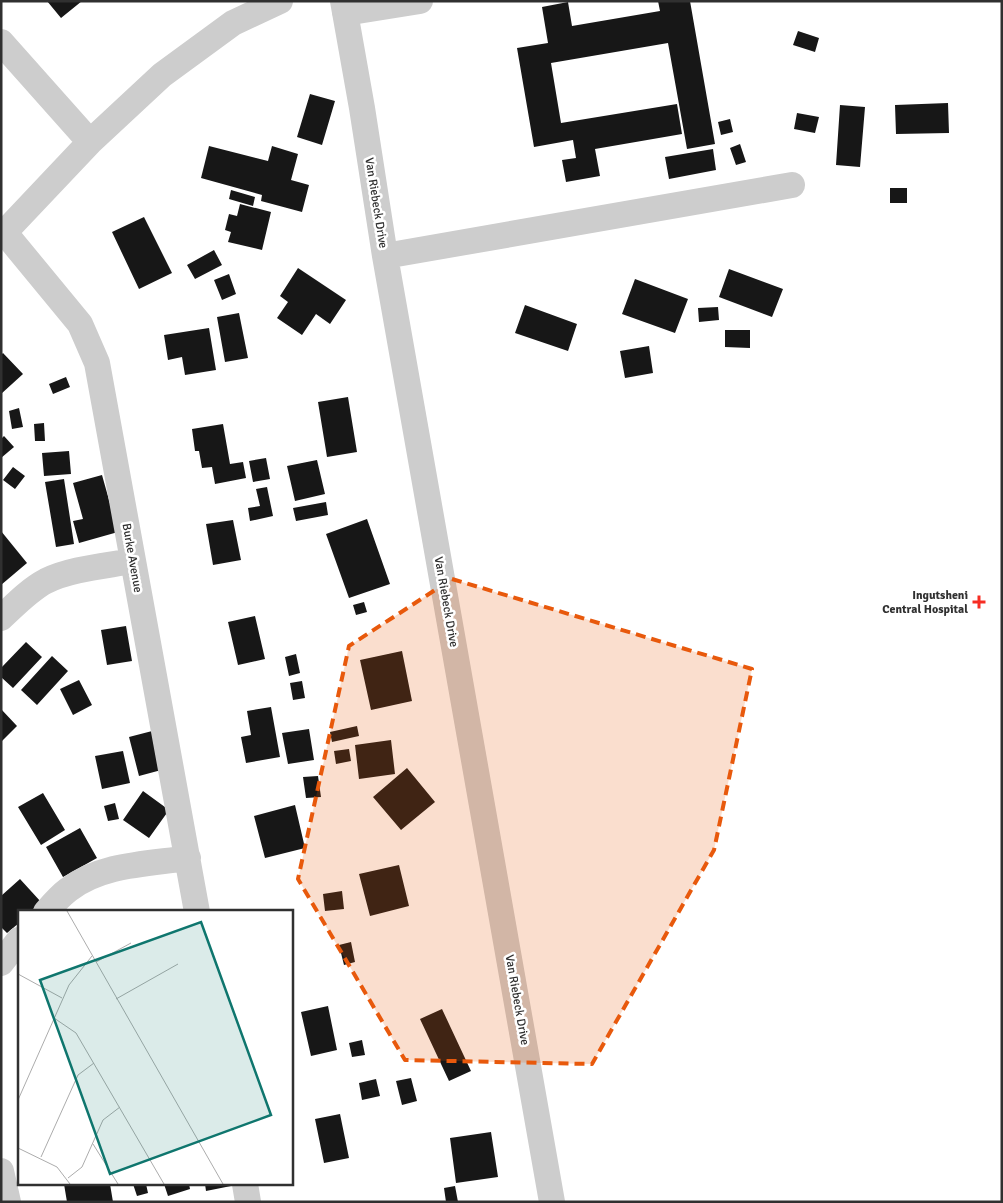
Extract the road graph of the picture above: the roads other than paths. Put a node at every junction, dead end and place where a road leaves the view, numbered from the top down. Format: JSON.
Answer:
{"nodes":[{"id":1,"x":280,"y":1,"type":"edge"},
{"id":2,"x":420,"y":1,"type":"edge"},
{"id":3,"x":344,"y":7,"type":"edge"},
{"id":4,"x":1,"y":42,"type":"edge"},
{"id":5,"x":90,"y":142,"type":"junction"},
{"id":6,"x":792,"y":184,"type":"dead end"},
{"id":7,"x":3,"y":234,"type":"edge"},
{"id":8,"x":385,"y":256,"type":"junction"},
{"id":9,"x":132,"y":561,"type":"junction"},
{"id":10,"x":1,"y":618,"type":"edge"},
{"id":11,"x":188,"y":858,"type":"junction"},
{"id":12,"x":48,"y":910,"type":"edge"},
{"id":13,"x":197,"y":910,"type":"edge"},
{"id":14,"x":18,"y":941,"type":"edge"},
{"id":15,"x":1,"y":963,"type":"edge"},
{"id":16,"x":1,"y":1171,"type":"edge"},
{"id":17,"x":245,"y":1186,"type":"edge"},
{"id":18,"x":8,"y":1202,"type":"edge"},
{"id":19,"x":248,"y":1202,"type":"edge"},
{"id":20,"x":552,"y":1202,"type":"edge"}],
"edges":[{"from":1,"to":5,"type":"street"},
{"from":2,"to":3,"type":"street"},
{"from":3,"to":8,"type":"street","name":"Van Riebeck Drive"},
{"from":4,"to":5,"type":"street"},
{"from":5,"to":7,"type":"street"},
{"from":6,"to":8,"type":"street"},
{"from":7,"to":9,"type":"street","name":"Burke Avenue"},
{"from":8,"to":20,"type":"street","name":"Van Riebeck Drive"},
{"from":9,"to":10,"type":"street"},
{"from":9,"to":11,"type":"street","name":"Burke Avenue"},
{"from":11,"to":12,"type":"street"},
{"from":11,"to":13,"type":"street","name":"Burke Avenue"},
{"from":14,"to":15,"type":"street"},
{"from":16,"to":18,"type":"street"},
{"from":17,"to":19,"type":"street"}]}
